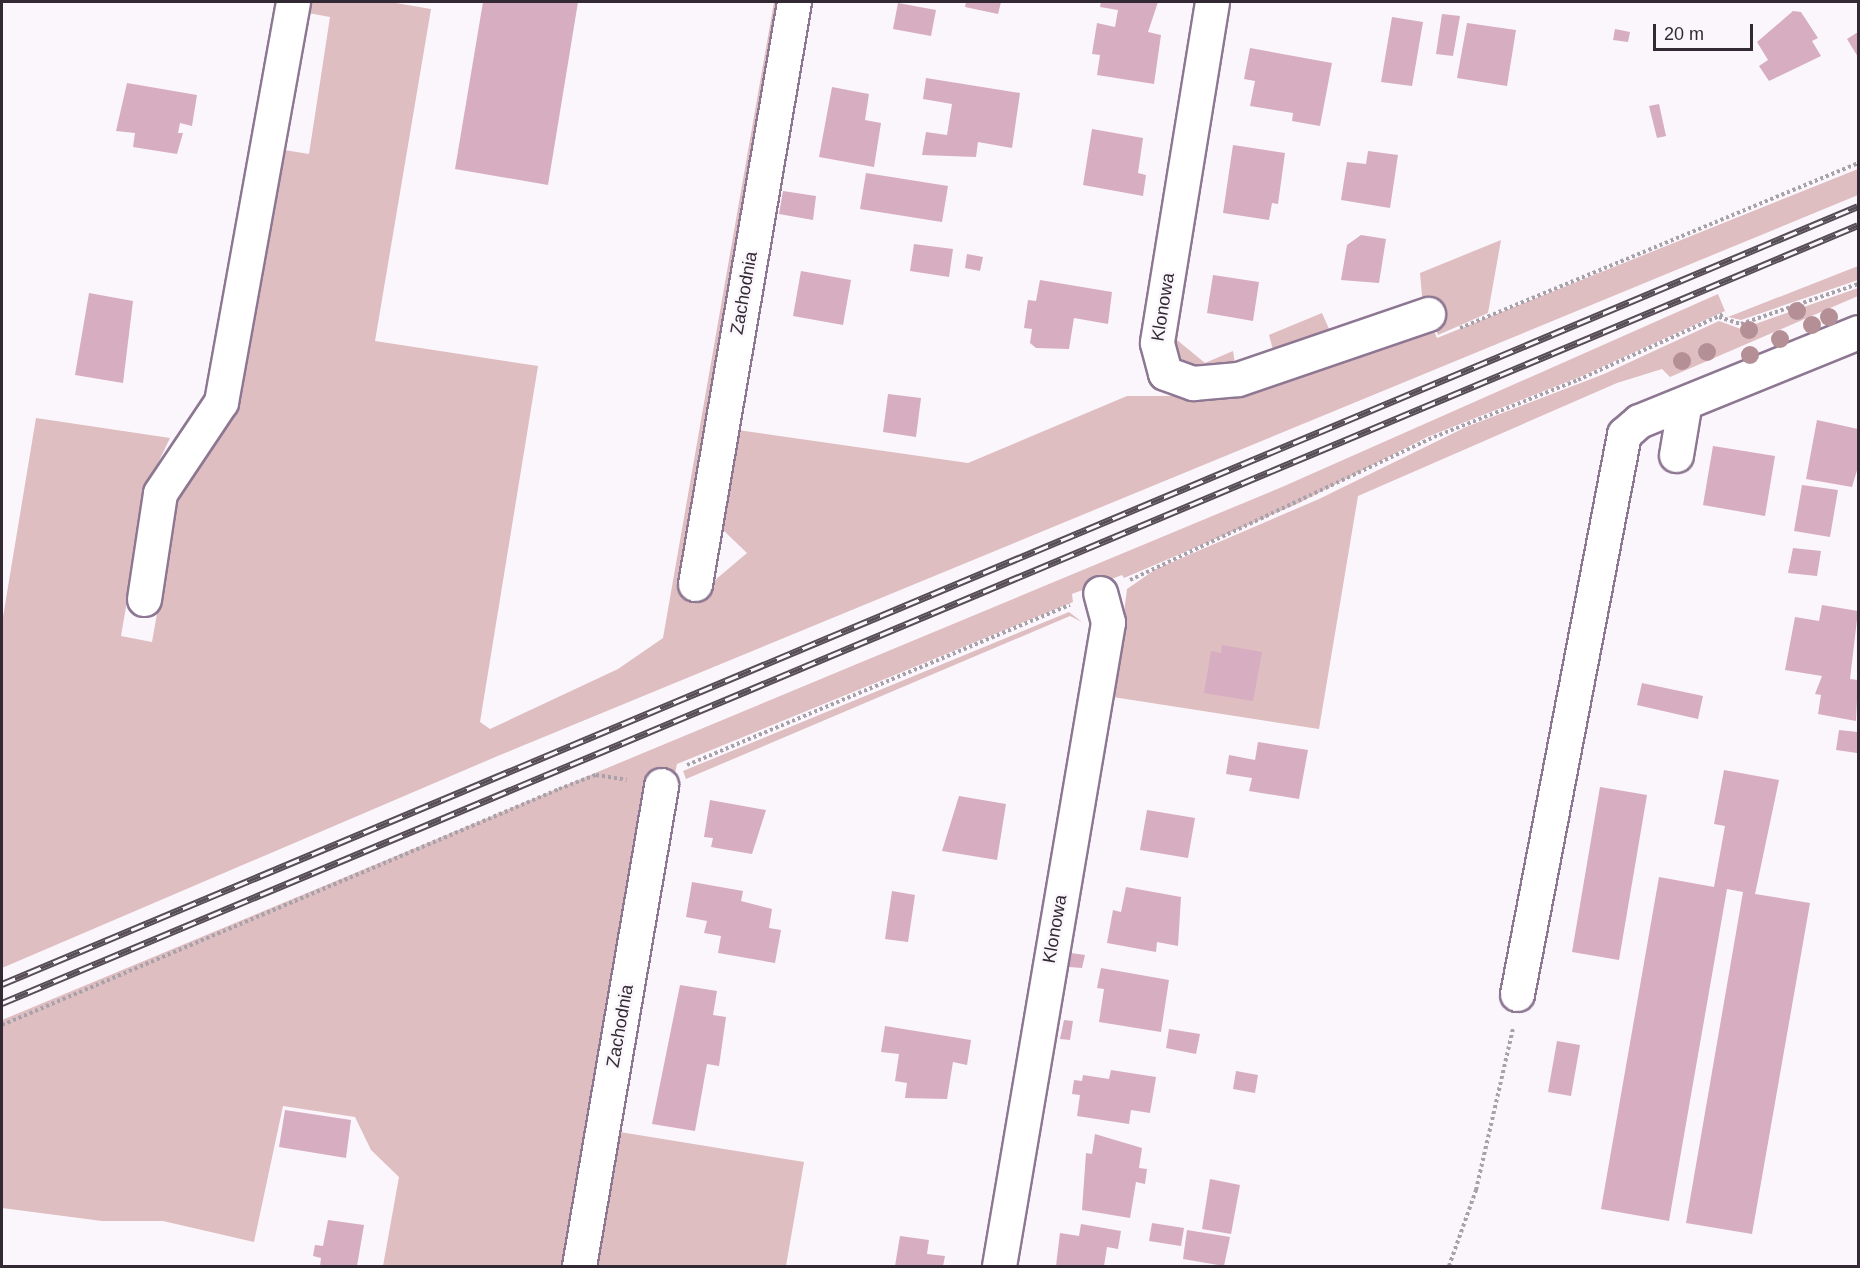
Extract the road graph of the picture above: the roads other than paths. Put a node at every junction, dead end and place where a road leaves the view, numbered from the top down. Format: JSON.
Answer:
{"nodes":[{"id":1,"x":293,"y":2,"type":"edge"},
{"id":2,"x":794,"y":2,"type":"edge"},
{"id":3,"x":1212,"y":2,"type":"edge"},
{"id":4,"x":1428,"y":314,"type":"road end"},
{"id":5,"x":1858,"y":332,"type":"edge"},
{"id":6,"x":1684,"y":407,"type":"junction"},
{"id":7,"x":1676,"y":455,"type":"dead end"},
{"id":8,"x":694,"y":584,"type":"dead end"},
{"id":9,"x":1100,"y":592,"type":"road end"},
{"id":10,"x":144,"y":599,"type":"dead end"},
{"id":11,"x":661,"y":785,"type":"road end"},
{"id":12,"x":1517,"y":994,"type":"road end"},
{"id":13,"x":579,"y":1266,"type":"edge"},
{"id":14,"x":999,"y":1266,"type":"edge"}],
"edges":[{"from":1,"to":10,"type":"street"},
{"from":2,"to":8,"type":"street","name":"Zachodnia"},
{"from":3,"to":4,"type":"street","name":"Klonowa"},
{"from":5,"to":6,"type":"street"},
{"from":6,"to":7,"type":"street"},
{"from":6,"to":12,"type":"street"},
{"from":9,"to":14,"type":"street","name":"Klonowa"},
{"from":11,"to":13,"type":"street","name":"Zachodnia"}]}
